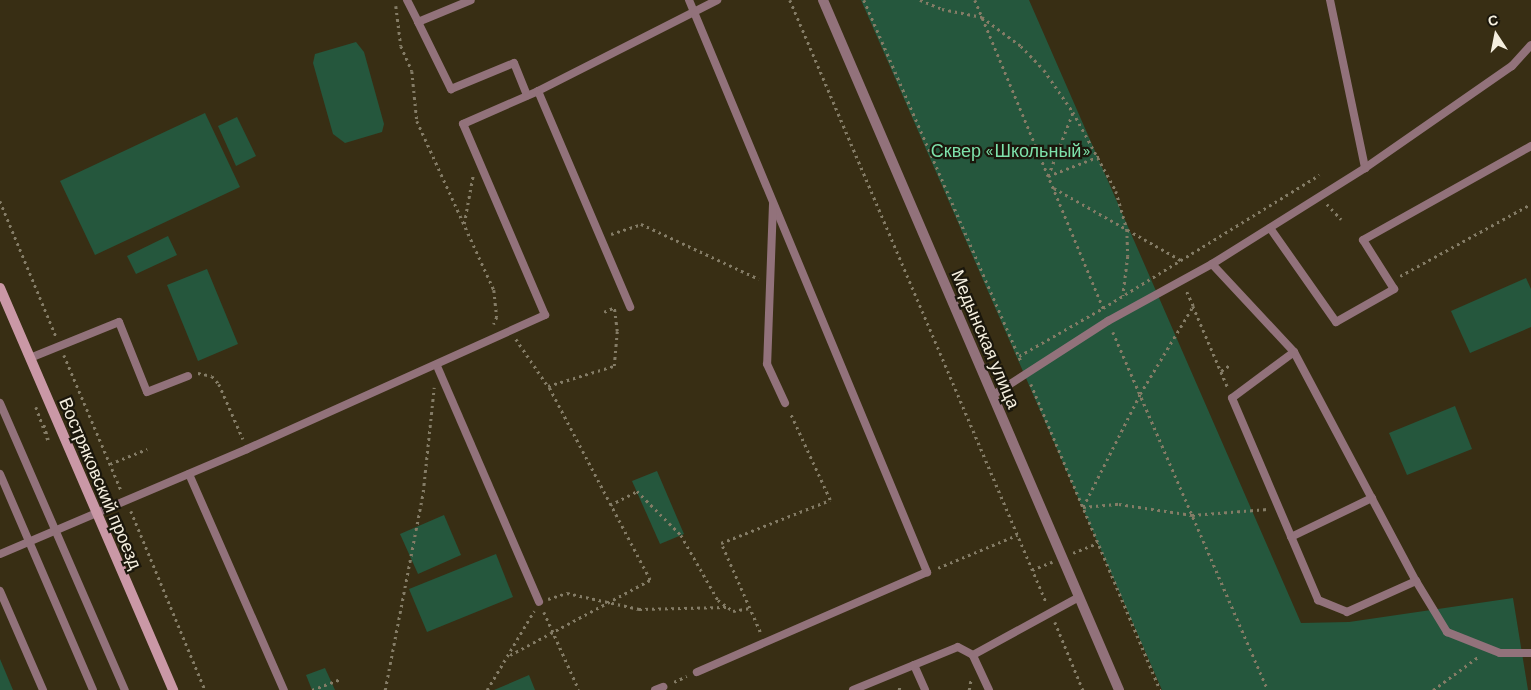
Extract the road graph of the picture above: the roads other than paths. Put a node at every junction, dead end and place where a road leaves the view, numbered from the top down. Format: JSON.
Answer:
{"nodes":[{"id":1,"x":407,"y":0,"type":"edge"},
{"id":2,"x":472,"y":0,"type":"edge"},
{"id":3,"x":689,"y":0,"type":"edge"},
{"id":4,"x":717,"y":0,"type":"edge"},
{"id":5,"x":823,"y":0,"type":"edge"},
{"id":6,"x":1330,"y":0,"type":"edge"},
{"id":7,"x":693,"y":11,"type":"junction"},
{"id":8,"x":418,"y":22,"type":"junction"},
{"id":9,"x":1531,"y":45,"type":"edge"},
{"id":10,"x":538,"y":91,"type":"junction"},
{"id":11,"x":527,"y":96,"type":"junction"},
{"id":12,"x":1531,"y":146,"type":"edge"},
{"id":13,"x":1365,"y":168,"type":"junction"},
{"id":14,"x":773,"y":199,"type":"junction"},
{"id":15,"x":1270,"y":228,"type":"junction"},
{"id":16,"x":1212,"y":264,"type":"junction"},
{"id":17,"x":0,"y":288,"type":"edge"},
{"id":18,"x":630,"y":307,"type":"dead end"},
{"id":19,"x":1294,"y":352,"type":"junction"},
{"id":20,"x":30,"y":358,"type":"junction"},
{"id":21,"x":437,"y":366,"type":"junction"},
{"id":22,"x":188,"y":376,"type":"road end"},
{"id":23,"x":993,"y":395,"type":"junction"},
{"id":24,"x":0,"y":403,"type":"edge"},
{"id":25,"x":785,"y":403,"type":"road end"},
{"id":26,"x":0,"y":474,"type":"edge"},
{"id":27,"x":190,"y":474,"type":"junction"},
{"id":28,"x":1372,"y":498,"type":"junction"},
{"id":29,"x":97,"y":513,"type":"junction"},
{"id":30,"x":55,"y":530,"type":"junction"},
{"id":31,"x":1291,"y":538,"type":"junction"},
{"id":32,"x":29,"y":542,"type":"junction"},
{"id":33,"x":0,"y":554,"type":"edge"},
{"id":34,"x":1416,"y":581,"type":"junction"},
{"id":35,"x":0,"y":592,"type":"edge"},
{"id":36,"x":1079,"y":596,"type":"junction"},
{"id":37,"x":539,"y":602,"type":"road end"},
{"id":38,"x":1531,"y":652,"type":"edge"},
{"id":39,"x":973,"y":655,"type":"junction"},
{"id":40,"x":914,"y":665,"type":"junction"},
{"id":41,"x":697,"y":672,"type":"road end"},
{"id":42,"x":663,"y":687,"type":"road end"},
{"id":43,"x":43,"y":690,"type":"edge"},
{"id":44,"x":93,"y":690,"type":"edge"},
{"id":45,"x":124,"y":690,"type":"edge"},
{"id":46,"x":173,"y":690,"type":"edge"},
{"id":47,"x":284,"y":690,"type":"edge"},
{"id":48,"x":655,"y":690,"type":"edge"},
{"id":49,"x":853,"y":690,"type":"edge"},
{"id":50,"x":925,"y":690,"type":"edge"},
{"id":51,"x":989,"y":690,"type":"edge"},
{"id":52,"x":1119,"y":690,"type":"edge"}],
"edges":[{"from":1,"to":8,"type":"lane"},
{"from":2,"to":8,"type":"lane"},
{"from":3,"to":7,"type":"lane"},
{"from":4,"to":7,"type":"lane"},
{"from":5,"to":23,"type":"street","name":"Медынская улица"},
{"from":6,"to":13,"type":"lane"},
{"from":7,"to":10,"type":"lane"},
{"from":7,"to":14,"type":"lane"},
{"from":8,"to":11,"type":"lane"},
{"from":9,"to":13,"type":"lane"},
{"from":10,"to":11,"type":"lane"},
{"from":10,"to":18,"type":"lane"},
{"from":11,"to":21,"type":"lane"},
{"from":12,"to":15,"type":"lane"},
{"from":13,"to":15,"type":"lane"},
{"from":14,"to":25,"type":"lane"},
{"from":14,"to":41,"type":"lane"},
{"from":15,"to":16,"type":"lane"},
{"from":16,"to":19,"type":"lane"},
{"from":16,"to":23,"type":"lane"},
{"from":17,"to":20,"type":"street","name":"Востряковский проезд"},
{"from":19,"to":28,"type":"lane"},
{"from":19,"to":31,"type":"lane"},
{"from":20,"to":22,"type":"lane"},
{"from":20,"to":29,"type":"street","name":"Востряковский проезд"},
{"from":21,"to":27,"type":"lane"},
{"from":21,"to":37,"type":"lane"},
{"from":23,"to":36,"type":"street","name":"Медынская улица"},
{"from":24,"to":30,"type":"lane"},
{"from":26,"to":32,"type":"lane"},
{"from":27,"to":29,"type":"lane"},
{"from":27,"to":47,"type":"lane"},
{"from":28,"to":31,"type":"lane"},
{"from":28,"to":34,"type":"lane"},
{"from":29,"to":30,"type":"lane"},
{"from":29,"to":46,"type":"street","name":"Востряковский проезд"},
{"from":30,"to":32,"type":"lane"},
{"from":30,"to":45,"type":"lane"},
{"from":31,"to":34,"type":"lane"},
{"from":32,"to":33,"type":"lane"},
{"from":32,"to":44,"type":"lane"},
{"from":34,"to":38,"type":"lane"},
{"from":35,"to":43,"type":"lane"},
{"from":36,"to":39,"type":"lane"},
{"from":36,"to":52,"type":"street","name":"Медынская улица"},
{"from":39,"to":40,"type":"lane"},
{"from":39,"to":51,"type":"lane"},
{"from":40,"to":49,"type":"lane"},
{"from":40,"to":50,"type":"lane"},
{"from":42,"to":48,"type":"lane"}]}
